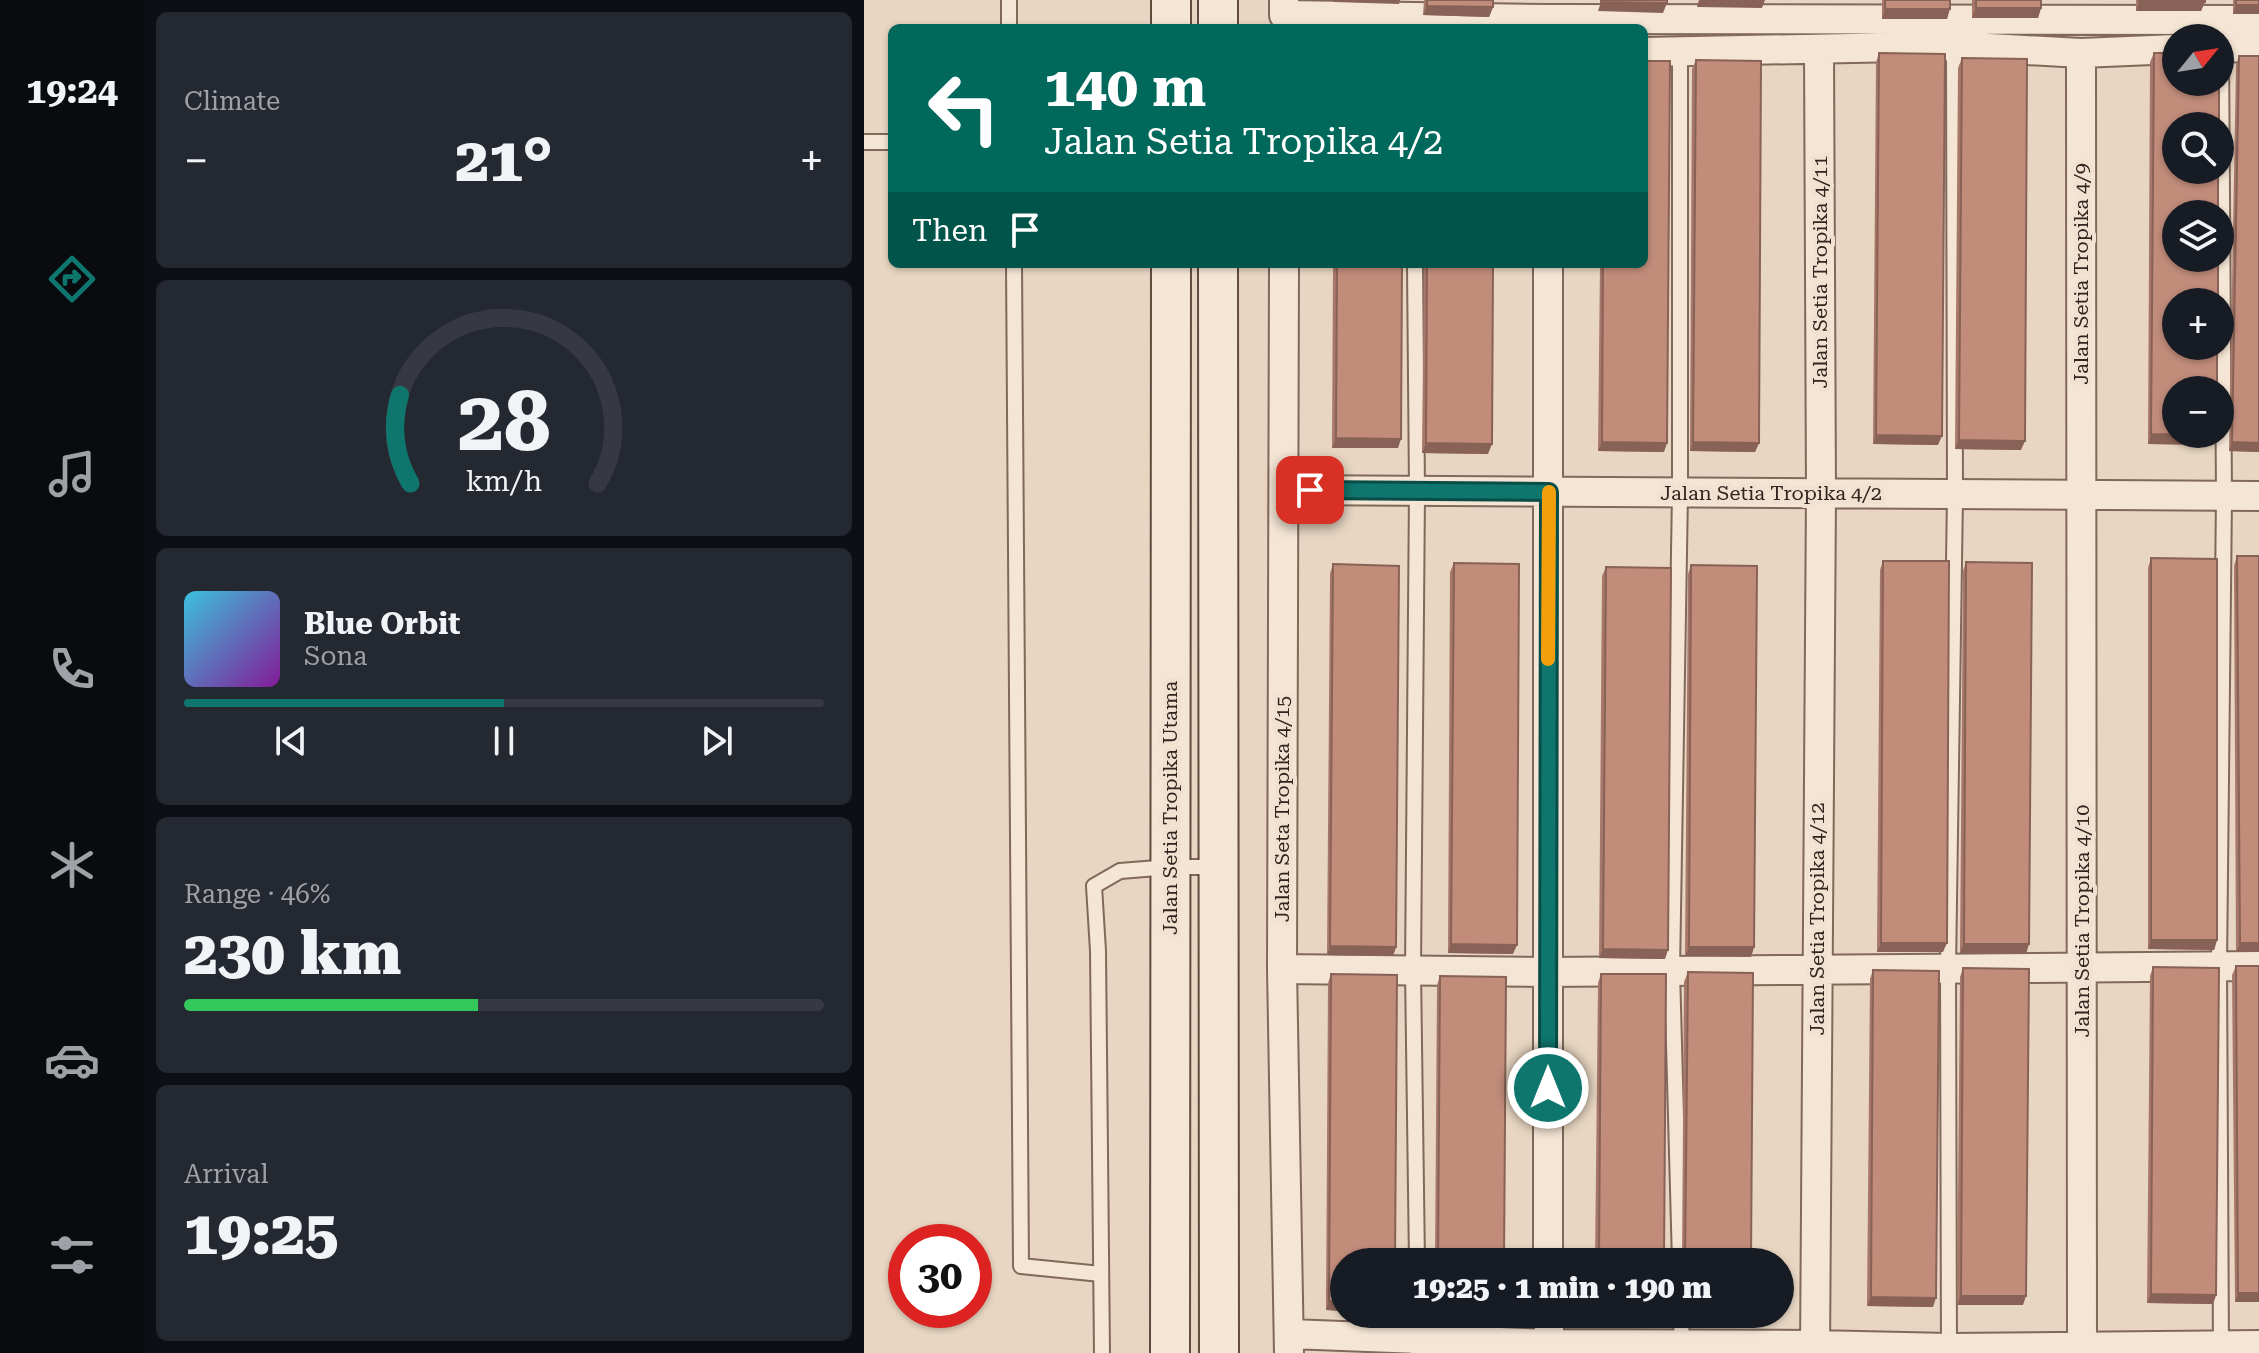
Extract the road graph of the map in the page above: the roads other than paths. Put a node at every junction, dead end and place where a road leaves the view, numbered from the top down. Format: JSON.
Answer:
{"nodes":[{"id":1,"x":1009,"y":0,"type":"edge"},
{"id":2,"x":1171,"y":0,"type":"edge"},
{"id":3,"x":1218,"y":0,"type":"edge"},
{"id":4,"x":1284,"y":7,"type":"edge"},
{"id":5,"x":1414,"y":8,"type":"edge"},
{"id":6,"x":1548,"y":9,"type":"edge"},
{"id":7,"x":1680,"y":9,"type":"edge"},
{"id":8,"x":1819,"y":10,"type":"edge"},
{"id":9,"x":2081,"y":10,"type":"edge"},
{"id":10,"x":2259,"y":20,"type":"edge"},
{"id":11,"x":1954,"y":22,"type":"edge"},
{"id":12,"x":1009,"y":24,"type":"edge"},
{"id":13,"x":1171,"y":24,"type":"edge"},
{"id":14,"x":1218,"y":24,"type":"edge"},
{"id":15,"x":2174,"y":24,"type":"edge"},
{"id":16,"x":2234,"y":27,"type":"edge"},
{"id":17,"x":2234,"y":37,"type":"edge"},
{"id":18,"x":2259,"y":48,"type":"edge"},
{"id":19,"x":1819,"y":50,"type":"junction"},
{"id":20,"x":2162,"y":50,"type":"edge"},
{"id":21,"x":1648,"y":52,"type":"edge"},
{"id":22,"x":1680,"y":52,"type":"junction"},
{"id":23,"x":2081,"y":53,"type":"junction"},
{"id":24,"x":2221,"y":96,"type":"edge"},
{"id":25,"x":864,"y":142,"type":"edge"},
{"id":26,"x":888,"y":142,"type":"edge"},
{"id":27,"x":1014,"y":268,"type":"edge"},
{"id":28,"x":1171,"y":268,"type":"edge"},
{"id":29,"x":1218,"y":268,"type":"edge"},
{"id":30,"x":1284,"y":268,"type":"edge"},
{"id":31,"x":1415,"y":268,"type":"edge"},
{"id":32,"x":1548,"y":268,"type":"edge"},
{"id":33,"x":1284,"y":490,"type":"junction"},
{"id":34,"x":1417,"y":491,"type":"junction"},
{"id":35,"x":1549,"y":492,"type":"junction"},
{"id":36,"x":1680,"y":493,"type":"junction"},
{"id":37,"x":1821,"y":494,"type":"junction"},
{"id":38,"x":1955,"y":495,"type":"junction"},
{"id":39,"x":2081,"y":495,"type":"junction"},
{"id":40,"x":2224,"y":496,"type":"junction"},
{"id":41,"x":2259,"y":496,"type":"edge"},
{"id":42,"x":1170,"y":867,"type":"junction"},
{"id":43,"x":1218,"y":867,"type":"junction"},
{"id":44,"x":2219,"y":966,"type":"junction"},
{"id":45,"x":2259,"y":966,"type":"edge"},
{"id":46,"x":2082,"y":967,"type":"junction"},
{"id":47,"x":1282,"y":969,"type":"junction"},
{"id":48,"x":1817,"y":969,"type":"junction"},
{"id":49,"x":1948,"y":969,"type":"junction"},
{"id":50,"x":1413,"y":970,"type":"junction"},
{"id":51,"x":1672,"y":971,"type":"junction"},
{"id":52,"x":1548,"y":972,"type":"junction"},
{"id":53,"x":1417,"y":1248,"type":"edge"},
{"id":54,"x":1548,"y":1248,"type":"edge"},
{"id":55,"x":1680,"y":1248,"type":"edge"},
{"id":56,"x":1101,"y":1274,"type":"junction"},
{"id":57,"x":1549,"y":1328,"type":"edge"},
{"id":58,"x":1681,"y":1328,"type":"edge"},
{"id":59,"x":1418,"y":1336,"type":"edge"},
{"id":60,"x":1290,"y":1343,"type":"edge"},
{"id":61,"x":2259,"y":1345,"type":"edge"},
{"id":62,"x":1549,"y":1349,"type":"edge"},
{"id":63,"x":1682,"y":1349,"type":"edge"},
{"id":64,"x":1815,"y":1349,"type":"edge"},
{"id":65,"x":2221,"y":1349,"type":"edge"},
{"id":66,"x":2082,"y":1350,"type":"edge"},
{"id":67,"x":1949,"y":1351,"type":"edge"},
{"id":68,"x":1102,"y":1353,"type":"edge"},
{"id":69,"x":1170,"y":1353,"type":"edge"},
{"id":70,"x":1219,"y":1353,"type":"edge"}],
"edges":[{"from":1,"to":12,"type":"lane"},
{"from":2,"to":13,"type":"main road"},
{"from":3,"to":14,"type":"main road"},
{"from":4,"to":5,"type":"street"},
{"from":5,"to":6,"type":"street"},
{"from":6,"to":7,"type":"street"},
{"from":7,"to":8,"type":"street"},
{"from":8,"to":11,"type":"street"},
{"from":9,"to":11,"type":"street"},
{"from":9,"to":15,"type":"street"},
{"from":10,"to":16,"type":"street"},
{"from":11,"to":19,"type":"street"},
{"from":11,"to":23,"type":"street"},
{"from":11,"to":38,"type":"lane"},
{"from":17,"to":18,"type":"street"},
{"from":19,"to":22,"type":"street"},
{"from":19,"to":37,"type":"street","name":"Jalan Setia Tropika 4/11"},
{"from":20,"to":23,"type":"street"},
{"from":21,"to":22,"type":"street"},
{"from":22,"to":36,"type":"lane"},
{"from":23,"to":39,"type":"street","name":"Jalan Setia Tropika 4/9"},
{"from":24,"to":40,"type":"lane"},
{"from":25,"to":26,"type":"lane"},
{"from":27,"to":56,"type":"lane"},
{"from":28,"to":42,"type":"main road","name":"Jalan Setia Tropika Utama"},
{"from":29,"to":43,"type":"main road"},
{"from":30,"to":33,"type":"street","name":"Jalan Seta Tropika 4/15"},
{"from":31,"to":34,"type":"lane"},
{"from":32,"to":35,"type":"street"},
{"from":33,"to":34,"type":"street","name":"Jalan Setia Tropika 4/2"},
{"from":33,"to":47,"type":"street","name":"Jalan Seta Tropika 4/15"},
{"from":34,"to":35,"type":"street","name":"Jalan Setia Tropika 4/2"},
{"from":34,"to":50,"type":"lane"},
{"from":35,"to":36,"type":"street","name":"Jalan Setia Tropika 4/2"},
{"from":35,"to":52,"type":"street"},
{"from":36,"to":37,"type":"street","name":"Jalan Setia Tropika 4/2"},
{"from":36,"to":51,"type":"lane"},
{"from":37,"to":38,"type":"street","name":"Jalan Setia Tropika 4/2"},
{"from":37,"to":48,"type":"street","name":"Jalan Setia Tropika 4/12"},
{"from":38,"to":39,"type":"street","name":"Jalan Setia Tropika 4/2"},
{"from":38,"to":49,"type":"lane"},
{"from":39,"to":40,"type":"street","name":"Jalan Setia Tropika 4/2"},
{"from":39,"to":46,"type":"street","name":"Jalan Setia Tropika 4/10"},
{"from":40,"to":41,"type":"street","name":"Jalan Setia Tropika 4/2"},
{"from":40,"to":44,"type":"lane"},
{"from":42,"to":43,"type":"lane"},
{"from":42,"to":56,"type":"lane"},
{"from":42,"to":69,"type":"main road","name":"Jalan Setia Tropika Utama"},
{"from":43,"to":70,"type":"main road"},
{"from":44,"to":45,"type":"street"},
{"from":44,"to":46,"type":"street"},
{"from":44,"to":65,"type":"lane"},
{"from":46,"to":49,"type":"street"},
{"from":46,"to":66,"type":"street","name":"Jalan Setia Tropika 4/10"},
{"from":47,"to":50,"type":"street"},
{"from":47,"to":60,"type":"street","name":"Jalan Seta Tropika 4/15"},
{"from":48,"to":49,"type":"street"},
{"from":48,"to":51,"type":"street"},
{"from":48,"to":64,"type":"street","name":"Jalan Setia Tropika 4/12"},
{"from":49,"to":67,"type":"lane"},
{"from":50,"to":52,"type":"street"},
{"from":50,"to":53,"type":"lane"},
{"from":51,"to":52,"type":"street"},
{"from":51,"to":55,"type":"lane"},
{"from":52,"to":54,"type":"street"},
{"from":56,"to":68,"type":"lane"},
{"from":57,"to":62,"type":"street"},
{"from":58,"to":63,"type":"lane"},
{"from":59,"to":60,"type":"street"},
{"from":59,"to":62,"type":"street"},
{"from":61,"to":65,"type":"street"},
{"from":62,"to":63,"type":"street"},
{"from":63,"to":64,"type":"street"},
{"from":64,"to":67,"type":"street"},
{"from":65,"to":66,"type":"street"},
{"from":66,"to":67,"type":"street"}]}
